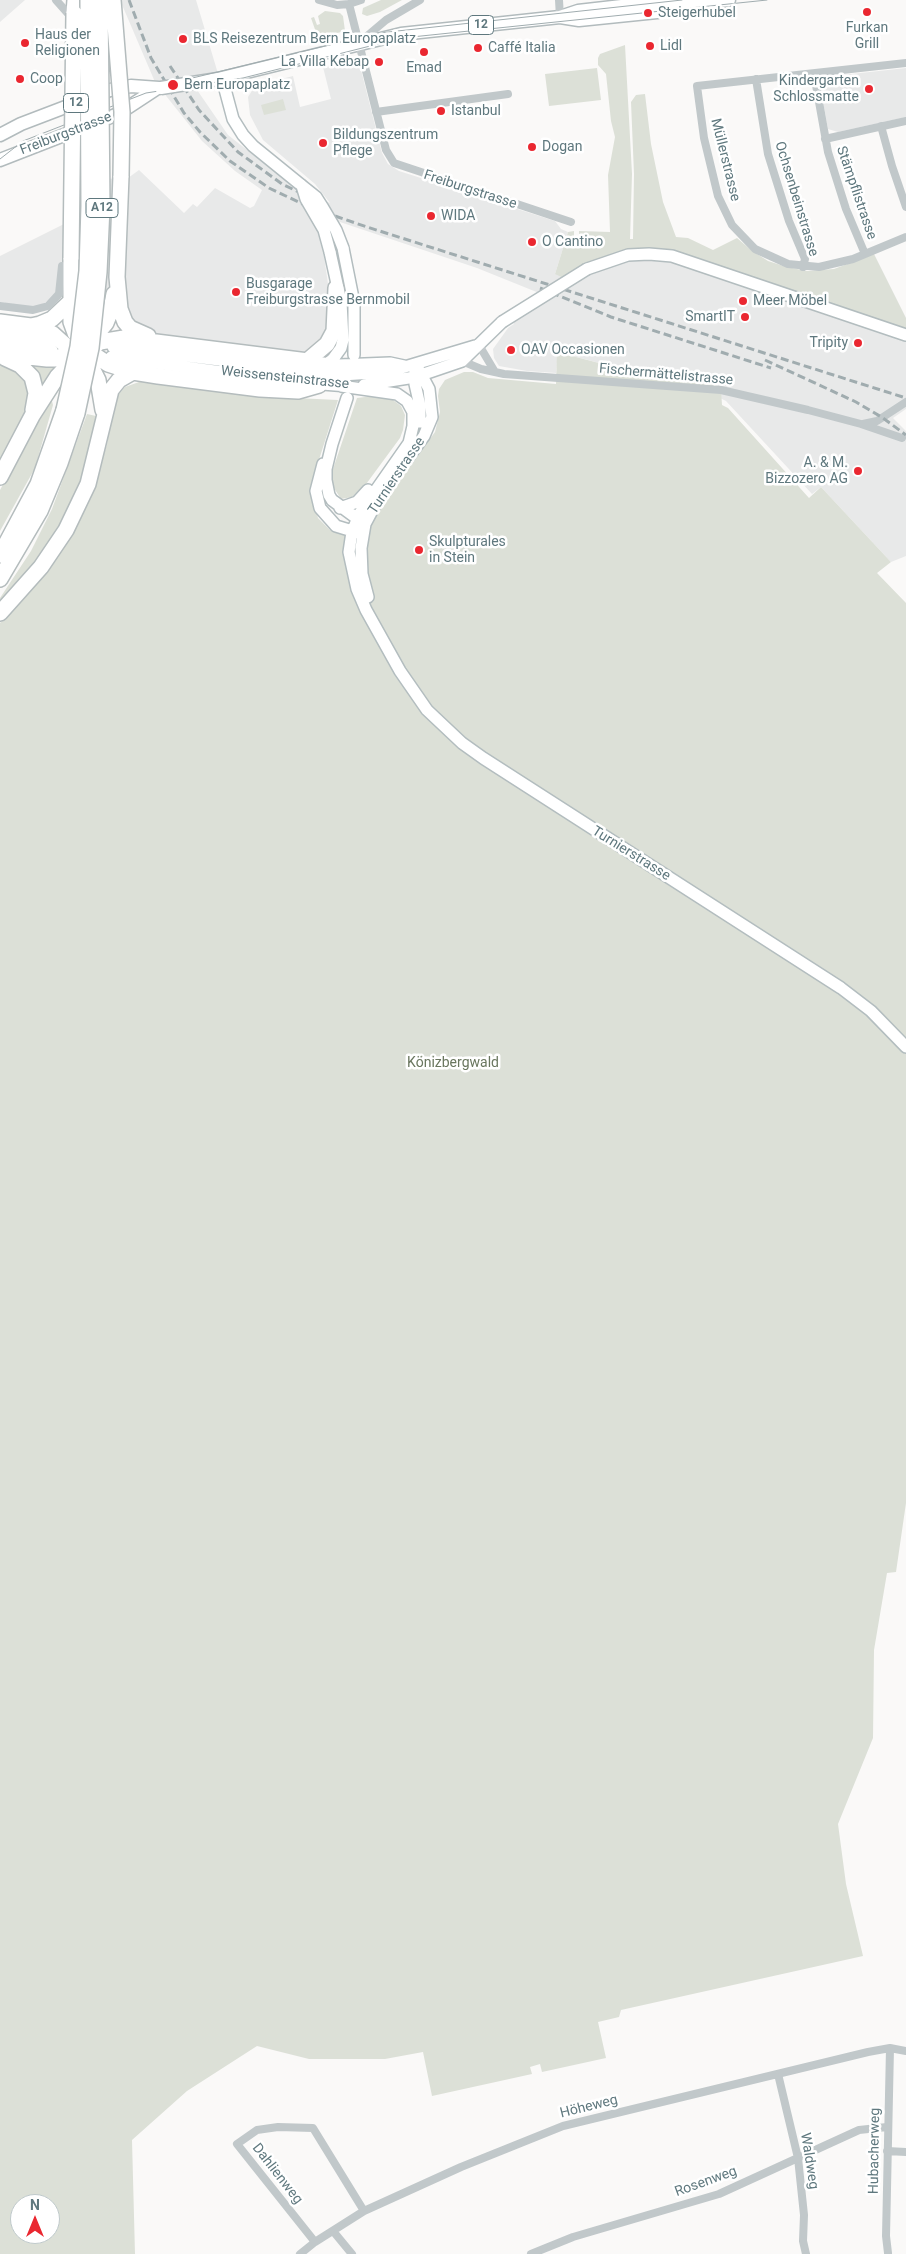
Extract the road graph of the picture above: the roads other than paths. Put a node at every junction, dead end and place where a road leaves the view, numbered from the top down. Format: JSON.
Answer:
{"nodes":[{"id":1,"x":56,"y":0,"type":"edge"},
{"id":2,"x":75,"y":0,"type":"edge"},
{"id":3,"x":88,"y":0,"type":"edge"},
{"id":4,"x":100,"y":0,"type":"edge"},
{"id":5,"x":113,"y":0,"type":"edge"},
{"id":6,"x":319,"y":0,"type":"edge"},
{"id":7,"x":361,"y":0,"type":"edge"},
{"id":8,"x":420,"y":0,"type":"edge"},
{"id":9,"x":560,"y":0,"type":"edge"},
{"id":10,"x":729,"y":0,"type":"edge"},
{"id":11,"x":349,"y":4,"type":"junction"},
{"id":12,"x":560,"y":17,"type":"junction"},
{"id":13,"x":359,"y":43,"type":"junction"},
{"id":14,"x":906,"y":63,"type":"edge"},
{"id":15,"x":814,"y":74,"type":"junction"},
{"id":16,"x":222,"y":78,"type":"junction"},
{"id":17,"x":756,"y":79,"type":"junction"},
{"id":18,"x":159,"y":88,"type":"junction"},
{"id":19,"x":110,"y":90,"type":"junction"},
{"id":20,"x":508,"y":94,"type":"dead end"},
{"id":21,"x":376,"y":112,"type":"junction"},
{"id":22,"x":906,"y":121,"type":"edge"},
{"id":23,"x":882,"y":126,"type":"junction"},
{"id":24,"x":0,"y":135,"type":"edge"},
{"id":25,"x":825,"y":139,"type":"junction"},
{"id":26,"x":0,"y":148,"type":"edge"},
{"id":27,"x":6,"y":158,"type":"edge"},
{"id":28,"x":301,"y":185,"type":"junction"},
{"id":29,"x":906,"y":208,"type":"edge"},
{"id":30,"x":571,"y":222,"type":"dead end"},
{"id":31,"x":906,"y":237,"type":"edge"},
{"id":32,"x":865,"y":254,"type":"junction"},
{"id":33,"x":62,"y":266,"type":"dead end"},
{"id":34,"x":803,"y":267,"type":"junction"},
{"id":35,"x":118,"y":276,"type":"junction"},
{"id":36,"x":336,"y":288,"type":"junction"},
{"id":37,"x":70,"y":302,"type":"junction"},
{"id":38,"x":0,"y":306,"type":"edge"},
{"id":39,"x":0,"y":322,"type":"edge"},
{"id":40,"x":31,"y":326,"type":"junction"},
{"id":41,"x":0,"y":332,"type":"edge"},
{"id":42,"x":906,"y":335,"type":"edge"},
{"id":43,"x":0,"y":343,"type":"edge"},
{"id":44,"x":168,"y":343,"type":"junction"},
{"id":45,"x":479,"y":345,"type":"junction"},
{"id":46,"x":80,"y":351,"type":"junction"},
{"id":47,"x":112,"y":352,"type":"dead end"},
{"id":48,"x":354,"y":354,"type":"dead end"},
{"id":49,"x":0,"y":355,"type":"edge"},
{"id":50,"x":462,"y":361,"type":"junction"},
{"id":51,"x":411,"y":365,"type":"junction"},
{"id":52,"x":318,"y":369,"type":"junction"},
{"id":53,"x":133,"y":372,"type":"junction"},
{"id":54,"x":495,"y":372,"type":"junction"},
{"id":55,"x":419,"y":376,"type":"junction"},
{"id":56,"x":341,"y":386,"type":"junction"},
{"id":57,"x":347,"y":398,"type":"dead end"},
{"id":58,"x":906,"y":402,"type":"edge"},
{"id":59,"x":70,"y":412,"type":"junction"},
{"id":60,"x":32,"y":416,"type":"junction"},
{"id":61,"x":104,"y":416,"type":"junction"},
{"id":62,"x":861,"y":424,"type":"junction"},
{"id":63,"x":902,"y":438,"type":"dead end"},
{"id":64,"x":409,"y":443,"type":"junction"},
{"id":65,"x":332,"y":444,"type":"junction"},
{"id":66,"x":388,"y":472,"type":"junction"},
{"id":67,"x":0,"y":477,"type":"edge"},
{"id":68,"x":340,"y":508,"type":"junction"},
{"id":69,"x":359,"y":527,"type":"junction"},
{"id":70,"x":0,"y":555,"type":"edge"},
{"id":71,"x":0,"y":579,"type":"edge"},
{"id":72,"x":0,"y":613,"type":"edge"},
{"id":73,"x":906,"y":1046,"type":"edge"},
{"id":74,"x":890,"y":2048,"type":"junction"},
{"id":75,"x":906,"y":2051,"type":"edge"},
{"id":76,"x":778,"y":2074,"type":"junction"},
{"id":77,"x":887,"y":2127,"type":"junction"},
{"id":78,"x":887,"y":2151,"type":"junction"},
{"id":79,"x":906,"y":2152,"type":"edge"},
{"id":80,"x":798,"y":2158,"type":"junction"},
{"id":81,"x":364,"y":2211,"type":"junction"},
{"id":82,"x":333,"y":2230,"type":"junction"},
{"id":83,"x":314,"y":2242,"type":"junction"},
{"id":84,"x":300,"y":2254,"type":"edge"},
{"id":85,"x":352,"y":2254,"type":"edge"},
{"id":86,"x":531,"y":2254,"type":"edge"},
{"id":87,"x":806,"y":2254,"type":"edge"},
{"id":88,"x":879,"y":2254,"type":"edge"},
{"id":89,"x":889,"y":2254,"type":"edge"}],
"edges":[{"from":1,"to":19,"type":"street"},
{"from":2,"to":37,"type":"highway","bridge":true},
{"from":3,"to":59,"type":"highway","number":"A12","bridge":true},
{"from":4,"to":59,"type":"highway","number":"A12","bridge":true},
{"from":5,"to":35,"type":"highway","bridge":true},
{"from":6,"to":11,"type":"street"},
{"from":7,"to":11,"type":"street"},
{"from":8,"to":13,"type":"street","name":"Freiburgstrasse"},
{"from":9,"to":12,"type":"street"},
{"from":10,"to":12,"type":"main road","number":"12"},
{"from":11,"to":13,"type":"street"},
{"from":12,"to":13,"type":"main road","number":"12"},
{"from":13,"to":16,"type":"main road","name":"Freiburgstrasse","number":"12"},
{"from":13,"to":21,"type":"street","name":"Freiburgstrasse"},
{"from":14,"to":15,"type":"street"},
{"from":15,"to":17,"type":"street"},
{"from":15,"to":25,"type":"street","name":"Stämpflistrasse"},
{"from":16,"to":18,"type":"main road","name":"Freiburgstrasse","number":"12","bridge":true},
{"from":16,"to":28,"type":"main road"},
{"from":17,"to":34,"type":"street","name":"Ochsenbeinstrasse"},
{"from":17,"to":34,"type":"street","name":"Müllerstrasse"},
{"from":18,"to":19,"type":"main road","name":"Freiburgstrasse","number":"12"},
{"from":18,"to":27,"type":"main road","name":"Freiburgstrasse","number":"12"},
{"from":19,"to":24,"type":"main road","name":"Freiburgstrasse","number":"12"},
{"from":20,"to":21,"type":"street"},
{"from":21,"to":30,"type":"street","name":"Freiburgstrasse"},
{"from":22,"to":23,"type":"street","name":"Stämpflistrasse"},
{"from":23,"to":25,"type":"street","name":"Stämpflistrasse"},
{"from":23,"to":29,"type":"street"},
{"from":25,"to":32,"type":"street","name":"Stämpflistrasse"},
{"from":26,"to":27,"type":"main road"},
{"from":28,"to":36,"type":"main road","bridge":true},
{"from":28,"to":48,"type":"main road","bridge":true},
{"from":31,"to":32,"type":"street","name":"Müllerstrasse"},
{"from":32,"to":34,"type":"street","name":"Müllerstrasse"},
{"from":33,"to":38,"type":"street"},
{"from":35,"to":44,"type":"highway"},
{"from":35,"to":46,"type":"highway"},
{"from":36,"to":52,"type":"highway"},
{"from":36,"to":52,"type":"main road"},
{"from":37,"to":40,"type":"highway"},
{"from":37,"to":46,"type":"highway"},
{"from":39,"to":40,"type":"highway"},
{"from":40,"to":46,"type":"highway"},
{"from":41,"to":43,"type":"main road"},
{"from":42,"to":45,"type":"main road","name":"Weissensteinstrasse","bridge":true},
{"from":44,"to":46,"type":"highway"},
{"from":44,"to":52,"type":"highway"},
{"from":45,"to":50,"type":"main road","name":"Weissensteinstrasse"},
{"from":45,"to":51,"type":"main road","name":"Weissensteinstrasse"},
{"from":45,"to":54,"type":"street"},
{"from":46,"to":49,"type":"highway"},
{"from":46,"to":53,"type":"highway"},
{"from":46,"to":60,"type":"highway"},
{"from":46,"to":61,"type":"highway"},
{"from":47,"to":52,"type":"main road","name":"Weissensteinstrasse"},
{"from":49,"to":60,"type":"highway"},
{"from":50,"to":54,"type":"street","name":"Fischermättelistrasse"},
{"from":50,"to":55,"type":"main road","name":"Weissensteinstrasse"},
{"from":51,"to":52,"type":"main road","name":"Weissensteinstrasse"},
{"from":51,"to":55,"type":"main road","name":"Turnierstrasse"},
{"from":52,"to":53,"type":"highway"},
{"from":52,"to":56,"type":"main road","name":"Weissensteinstrasse"},
{"from":53,"to":61,"type":"highway"},
{"from":54,"to":62,"type":"street","name":"Fischermättelistrasse"},
{"from":55,"to":56,"type":"main road","name":"Weissensteinstrasse"},
{"from":55,"to":64,"type":"main road","name":"Turnierstrasse"},
{"from":55,"to":69,"type":"main road","name":"Turnierstrasse"},
{"from":56,"to":64,"type":"main road","name":"Turnierstrasse"},
{"from":57,"to":65,"type":"main road","name":"Turnierstrasse"},
{"from":58,"to":62,"type":"street"},
{"from":59,"to":70,"type":"highway","number":"A12"},
{"from":59,"to":71,"type":"highway","number":"A12"},
{"from":60,"to":67,"type":"highway"},
{"from":61,"to":72,"type":"highway"},
{"from":62,"to":63,"type":"street","name":"Fischermättelistrasse"},
{"from":64,"to":66,"type":"main road","name":"Turnierstrasse"},
{"from":65,"to":68,"type":"main road","name":"Turnierstrasse"},
{"from":65,"to":69,"type":"main road","name":"Turnierstrasse"},
{"from":66,"to":68,"type":"main road","name":"Turnierstrasse"},
{"from":66,"to":69,"type":"main road","name":"Turnierstrasse"},
{"from":68,"to":69,"type":"main road","name":"Turnierstrasse"},
{"from":69,"to":73,"type":"main road","name":"Turnierstrasse"},
{"from":74,"to":75,"type":"street","name":"Höheweg"},
{"from":74,"to":76,"type":"street","name":"Höheweg"},
{"from":74,"to":77,"type":"street","name":"Hubacherweg"},
{"from":76,"to":80,"type":"street","name":"Waldweg"},
{"from":76,"to":81,"type":"street","name":"Höheweg"},
{"from":77,"to":78,"type":"street","name":"Hubacherweg"},
{"from":77,"to":80,"type":"street","name":"Rosenweg"},
{"from":78,"to":79,"type":"street"},
{"from":78,"to":89,"type":"street","name":"Hubacherweg"},
{"from":80,"to":86,"type":"street","name":"Rosenweg"},
{"from":80,"to":87,"type":"street","name":"Waldweg"},
{"from":81,"to":82,"type":"street","name":"Höheweg"},
{"from":81,"to":83,"type":"street","name":"Dahlienweg"},
{"from":82,"to":83,"type":"street","name":"Höheweg"},
{"from":82,"to":85,"type":"street"},
{"from":83,"to":84,"type":"street","name":"Höheweg"},
{"from":88,"to":89,"type":"street"}]}
